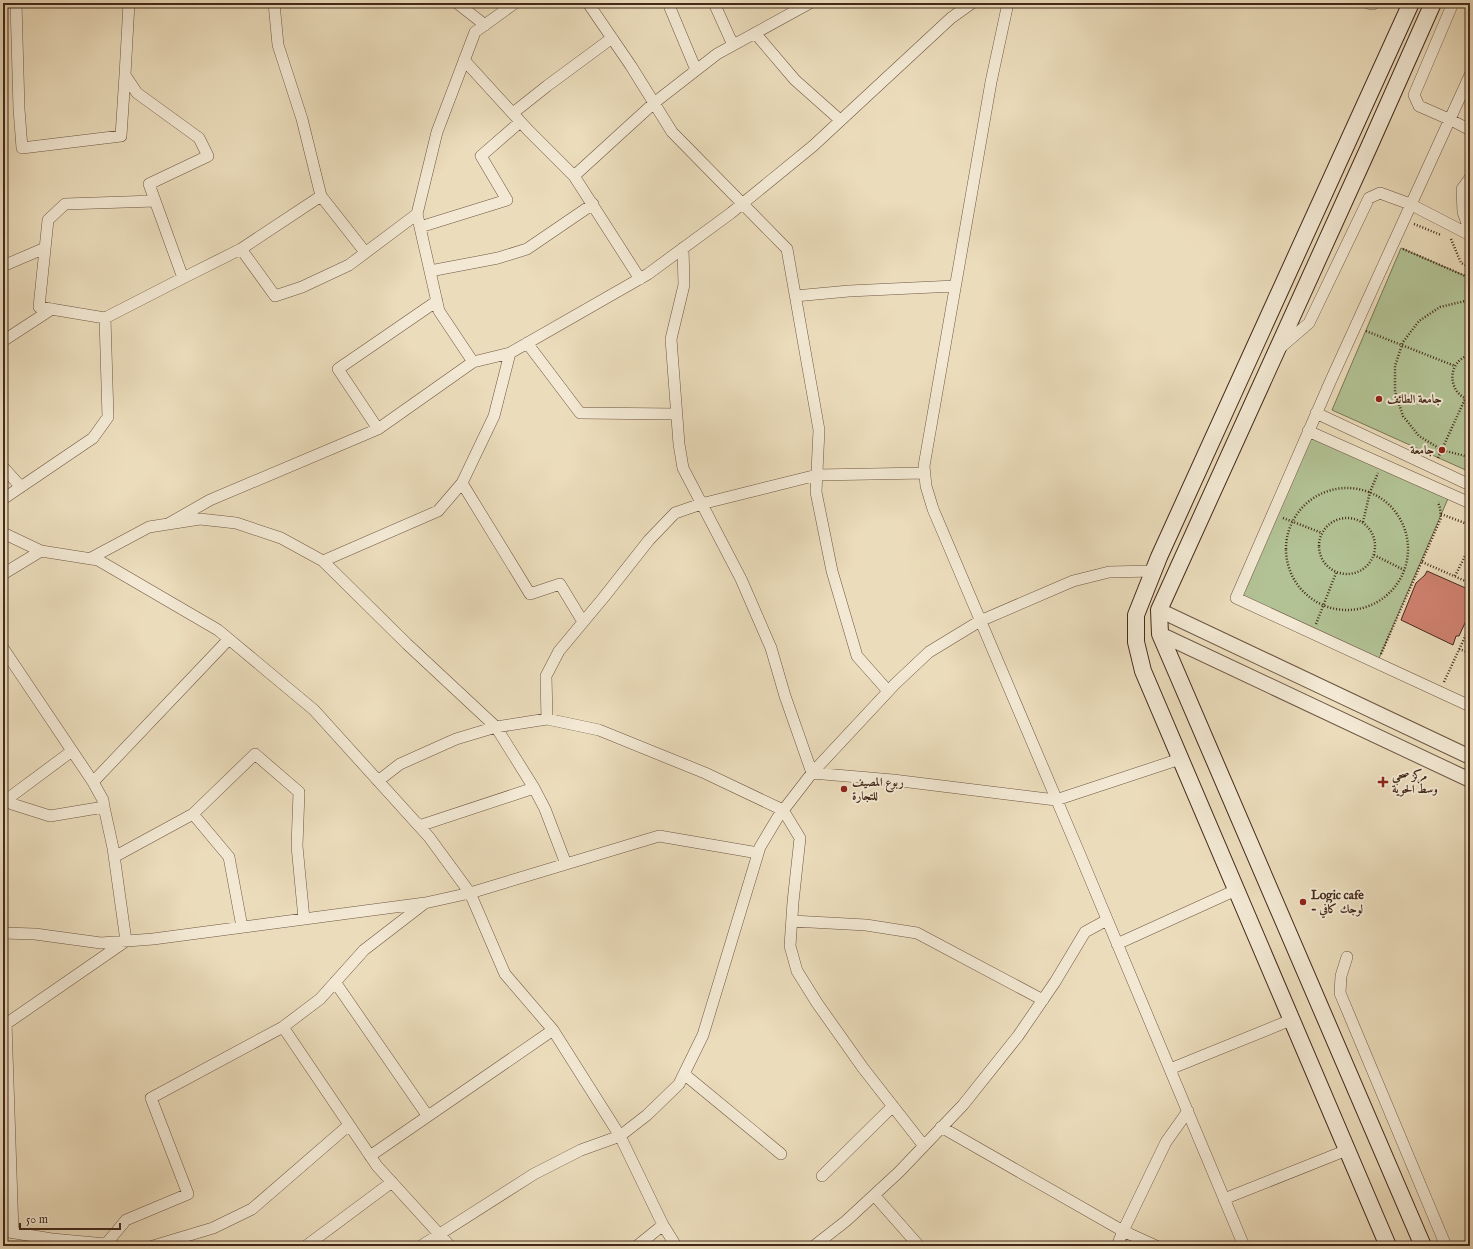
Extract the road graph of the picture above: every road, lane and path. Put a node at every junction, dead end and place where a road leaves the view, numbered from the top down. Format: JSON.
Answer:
{"nodes":[{"id":1,"x":16,"y":3,"type":"edge"},
{"id":2,"x":129,"y":3,"type":"edge"},
{"id":3,"x":274,"y":3,"type":"edge"},
{"id":4,"x":457,"y":3,"type":"edge"},
{"id":5,"x":515,"y":3,"type":"edge"},
{"id":6,"x":588,"y":3,"type":"edge"},
{"id":7,"x":668,"y":3,"type":"edge"},
{"id":8,"x":714,"y":3,"type":"edge"},
{"id":9,"x":810,"y":3,"type":"edge"},
{"id":10,"x":972,"y":3,"type":"edge"},
{"id":11,"x":1008,"y":3,"type":"edge"},
{"id":12,"x":1368,"y":3,"type":"edge"},
{"id":13,"x":1373,"y":3,"type":"edge"},
{"id":14,"x":1411,"y":3,"type":"edge"},
{"id":15,"x":1432,"y":3,"type":"edge"},
{"id":16,"x":1453,"y":3,"type":"edge"},
{"id":17,"x":485,"y":25,"type":"junction"},
{"id":18,"x":755,"y":33,"type":"junction"},
{"id":19,"x":612,"y":38,"type":"junction"},
{"id":20,"x":732,"y":46,"type":"junction"},
{"id":21,"x":464,"y":60,"type":"junction"},
{"id":22,"x":696,"y":70,"type":"junction"},
{"id":23,"x":1470,"y":75,"type":"edge"},
{"id":24,"x":125,"y":76,"type":"junction"},
{"id":25,"x":1466,"y":92,"type":"edge"},
{"id":26,"x":654,"y":103,"type":"junction"},
{"id":27,"x":516,"y":118,"type":"junction"},
{"id":28,"x":840,"y":120,"type":"junction"},
{"id":29,"x":1451,"y":120,"type":"junction"},
{"id":30,"x":1470,"y":130,"type":"edge"},
{"id":31,"x":574,"y":176,"type":"junction"},
{"id":32,"x":1470,"y":178,"type":"edge"},
{"id":33,"x":321,"y":196,"type":"junction"},
{"id":34,"x":155,"y":201,"type":"junction"},
{"id":35,"x":593,"y":204,"type":"junction"},
{"id":36,"x":1410,"y":204,"type":"junction"},
{"id":37,"x":742,"y":205,"type":"junction"},
{"id":38,"x":417,"y":214,"type":"junction"},
{"id":39,"x":420,"y":227,"type":"junction"},
{"id":40,"x":1410,"y":229,"type":"dead end"},
{"id":41,"x":1470,"y":232,"type":"edge"},
{"id":42,"x":1470,"y":235,"type":"edge"},
{"id":43,"x":1404,"y":242,"type":"dead end"},
{"id":44,"x":45,"y":248,"type":"junction"},
{"id":45,"x":683,"y":248,"type":"junction"},
{"id":46,"x":241,"y":249,"type":"junction"},
{"id":47,"x":365,"y":252,"type":"junction"},
{"id":48,"x":3,"y":266,"type":"edge"},
{"id":49,"x":1470,"y":267,"type":"edge"},
{"id":50,"x":430,"y":271,"type":"junction"},
{"id":51,"x":183,"y":278,"type":"junction"},
{"id":52,"x":640,"y":278,"type":"junction"},
{"id":53,"x":1470,"y":278,"type":"edge"},
{"id":54,"x":955,"y":286,"type":"junction"},
{"id":55,"x":795,"y":296,"type":"junction"},
{"id":56,"x":437,"y":300,"type":"junction"},
{"id":57,"x":1470,"y":302,"type":"edge"},
{"id":58,"x":52,"y":309,"type":"junction"},
{"id":59,"x":105,"y":318,"type":"junction"},
{"id":60,"x":1355,"y":326,"type":"junction"},
{"id":61,"x":3,"y":341,"type":"edge"},
{"id":62,"x":527,"y":343,"type":"junction"},
{"id":63,"x":1402,"y":345,"type":"junction"},
{"id":64,"x":1277,"y":351,"type":"junction"},
{"id":65,"x":510,"y":353,"type":"junction"},
{"id":66,"x":1470,"y":355,"type":"edge"},
{"id":67,"x":473,"y":362,"type":"junction"},
{"id":68,"x":1455,"y":366,"type":"junction"},
{"id":69,"x":1465,"y":399,"type":"junction"},
{"id":70,"x":1470,"y":400,"type":"edge"},
{"id":71,"x":1316,"y":413,"type":"junction"},
{"id":72,"x":676,"y":414,"type":"junction"},
{"id":73,"x":378,"y":429,"type":"junction"},
{"id":74,"x":1308,"y":431,"type":"junction"},
{"id":75,"x":1442,"y":450,"type":"junction"},
{"id":76,"x":1470,"y":456,"type":"edge"},
{"id":77,"x":1382,"y":464,"type":"junction"},
{"id":78,"x":3,"y":466,"type":"edge"},
{"id":79,"x":1434,"y":468,"type":"junction"},
{"id":80,"x":925,"y":473,"type":"junction"},
{"id":81,"x":817,"y":476,"type":"junction"},
{"id":82,"x":462,"y":483,"type":"junction"},
{"id":83,"x":1470,"y":485,"type":"edge"},
{"id":84,"x":21,"y":487,"type":"junction"},
{"id":85,"x":1370,"y":492,"type":"junction"},
{"id":86,"x":1436,"y":496,"type":"dead end"},
{"id":87,"x":3,"y":499,"type":"edge"},
{"id":88,"x":1470,"y":502,"type":"edge"},
{"id":89,"x":701,"y":504,"type":"junction"},
{"id":90,"x":1273,"y":514,"type":"junction"},
{"id":91,"x":1441,"y":514,"type":"junction"},
{"id":92,"x":1293,"y":522,"type":"junction"},
{"id":93,"x":1363,"y":522,"type":"junction"},
{"id":94,"x":168,"y":524,"type":"junction"},
{"id":95,"x":1470,"y":525,"type":"edge"},
{"id":96,"x":3,"y":533,"type":"edge"},
{"id":97,"x":1322,"y":533,"type":"junction"},
{"id":98,"x":1470,"y":546,"type":"edge"},
{"id":99,"x":42,"y":551,"type":"junction"},
{"id":100,"x":1374,"y":555,"type":"junction"},
{"id":101,"x":90,"y":558,"type":"junction"},
{"id":102,"x":323,"y":561,"type":"junction"},
{"id":103,"x":1422,"y":562,"type":"junction"},
{"id":104,"x":1404,"y":570,"type":"junction"},
{"id":105,"x":1153,"y":571,"type":"junction"},
{"id":106,"x":1336,"y":573,"type":"junction"},
{"id":107,"x":3,"y":574,"type":"edge"},
{"id":108,"x":1455,"y":576,"type":"junction"},
{"id":109,"x":1470,"y":583,"type":"edge"},
{"id":110,"x":1324,"y":604,"type":"junction"},
{"id":111,"x":1159,"y":610,"type":"junction"},
{"id":112,"x":980,"y":621,"type":"junction"},
{"id":113,"x":583,"y":622,"type":"junction"},
{"id":114,"x":1470,"y":626,"type":"edge"},
{"id":115,"x":1312,"y":633,"type":"junction"},
{"id":116,"x":1160,"y":634,"type":"junction"},
{"id":117,"x":229,"y":639,"type":"junction"},
{"id":118,"x":3,"y":648,"type":"edge"},
{"id":119,"x":1459,"y":649,"type":"junction"},
{"id":120,"x":1470,"y":653,"type":"edge"},
{"id":121,"x":1377,"y":663,"type":"junction"},
{"id":122,"x":888,"y":691,"type":"junction"},
{"id":123,"x":1439,"y":692,"type":"junction"},
{"id":124,"x":1470,"y":706,"type":"edge"},
{"id":125,"x":547,"y":719,"type":"junction"},
{"id":126,"x":496,"y":727,"type":"junction"},
{"id":127,"x":72,"y":751,"type":"junction"},
{"id":128,"x":1470,"y":757,"type":"edge"},
{"id":129,"x":1180,"y":759,"type":"junction"},
{"id":130,"x":812,"y":773,"type":"junction"},
{"id":131,"x":1470,"y":780,"type":"edge"},
{"id":132,"x":378,"y":781,"type":"junction"},
{"id":133,"x":93,"y":782,"type":"junction"},
{"id":134,"x":534,"y":788,"type":"junction"},
{"id":135,"x":4,"y":799,"type":"edge"},
{"id":136,"x":1056,"y":800,"type":"junction"},
{"id":137,"x":104,"y":806,"type":"junction"},
{"id":138,"x":783,"y":810,"type":"junction"},
{"id":139,"x":193,"y":814,"type":"junction"},
{"id":140,"x":419,"y":826,"type":"junction"},
{"id":141,"x":758,"y":853,"type":"junction"},
{"id":142,"x":114,"y":857,"type":"junction"},
{"id":143,"x":566,"y":864,"type":"junction"},
{"id":144,"x":1236,"y":890,"type":"junction"},
{"id":145,"x":470,"y":893,"type":"junction"},
{"id":146,"x":425,"y":903,"type":"junction"},
{"id":147,"x":304,"y":919,"type":"junction"},
{"id":148,"x":1107,"y":920,"type":"junction"},
{"id":149,"x":792,"y":921,"type":"junction"},
{"id":150,"x":242,"y":927,"type":"junction"},
{"id":151,"x":3,"y":932,"type":"edge"},
{"id":152,"x":126,"y":941,"type":"junction"},
{"id":153,"x":1117,"y":944,"type":"junction"},
{"id":154,"x":1347,"y":957,"type":"dead end"},
{"id":155,"x":335,"y":982,"type":"junction"},
{"id":156,"x":1042,"y":1000,"type":"junction"},
{"id":157,"x":1291,"y":1020,"type":"junction"},
{"id":158,"x":5,"y":1025,"type":"edge"},
{"id":159,"x":283,"y":1027,"type":"junction"},
{"id":160,"x":553,"y":1030,"type":"junction"},
{"id":161,"x":1170,"y":1069,"type":"junction"},
{"id":162,"x":684,"y":1074,"type":"junction"},
{"id":163,"x":893,"y":1106,"type":"junction"},
{"id":164,"x":1188,"y":1111,"type":"junction"},
{"id":165,"x":427,"y":1115,"type":"junction"},
{"id":166,"x":349,"y":1125,"type":"junction"},
{"id":167,"x":941,"y":1128,"type":"junction"},
{"id":168,"x":620,"y":1136,"type":"junction"},
{"id":169,"x":924,"y":1146,"type":"junction"},
{"id":170,"x":1347,"y":1150,"type":"junction"},
{"id":171,"x":781,"y":1154,"type":"dead end"},
{"id":172,"x":370,"y":1156,"type":"junction"},
{"id":173,"x":822,"y":1176,"type":"dead end"},
{"id":174,"x":392,"y":1182,"type":"junction"},
{"id":175,"x":874,"y":1195,"type":"junction"},
{"id":176,"x":1224,"y":1199,"type":"junction"},
{"id":177,"x":663,"y":1225,"type":"junction"},
{"id":178,"x":1123,"y":1230,"type":"junction"},
{"id":179,"x":8,"y":1232,"type":"edge"},
{"id":180,"x":440,"y":1234,"type":"junction"},
{"id":181,"x":26,"y":1240,"type":"edge"},
{"id":182,"x":106,"y":1245,"type":"edge"},
{"id":183,"x":153,"y":1246,"type":"edge"},
{"id":184,"x":306,"y":1246,"type":"edge"},
{"id":185,"x":421,"y":1246,"type":"edge"},
{"id":186,"x":450,"y":1246,"type":"edge"},
{"id":187,"x":637,"y":1246,"type":"edge"},
{"id":188,"x":676,"y":1246,"type":"edge"},
{"id":189,"x":814,"y":1246,"type":"edge"},
{"id":190,"x":919,"y":1246,"type":"edge"},
{"id":191,"x":1117,"y":1246,"type":"edge"},
{"id":192,"x":1156,"y":1246,"type":"edge"},
{"id":193,"x":1244,"y":1246,"type":"edge"},
{"id":194,"x":1388,"y":1246,"type":"edge"},
{"id":195,"x":1424,"y":1246,"type":"edge"},
{"id":196,"x":1446,"y":1246,"type":"edge"}],
"edges":[{"from":1,"to":24,"type":"street"},
{"from":2,"to":24,"type":"street"},
{"from":3,"to":33,"type":"street"},
{"from":4,"to":17,"type":"street"},
{"from":5,"to":17,"type":"street"},
{"from":6,"to":19,"type":"street"},
{"from":7,"to":22,"type":"street"},
{"from":8,"to":20,"type":"street"},
{"from":9,"to":18,"type":"street"},
{"from":10,"to":28,"type":"street"},
{"from":11,"to":54,"type":"street"},
{"from":12,"to":13,"type":"street"},
{"from":14,"to":105,"type":"main road"},
{"from":15,"to":64,"type":"main road"},
{"from":16,"to":29,"type":"street"},
{"from":17,"to":21,"type":"street"},
{"from":18,"to":20,"type":"street"},
{"from":18,"to":28,"type":"street"},
{"from":19,"to":26,"type":"street"},
{"from":19,"to":27,"type":"street"},
{"from":20,"to":22,"type":"street"},
{"from":21,"to":27,"type":"street"},
{"from":21,"to":38,"type":"street"},
{"from":22,"to":26,"type":"street"},
{"from":23,"to":25,"type":"street"},
{"from":24,"to":34,"type":"street"},
{"from":25,"to":29,"type":"street"},
{"from":26,"to":31,"type":"street"},
{"from":26,"to":37,"type":"street"},
{"from":27,"to":31,"type":"street"},
{"from":27,"to":39,"type":"street"},
{"from":28,"to":37,"type":"street"},
{"from":29,"to":30,"type":"street"},
{"from":29,"to":36,"type":"street"},
{"from":31,"to":35,"type":"street"},
{"from":32,"to":41,"type":"street"},
{"from":33,"to":46,"type":"street"},
{"from":33,"to":47,"type":"street"},
{"from":34,"to":44,"type":"street"},
{"from":34,"to":51,"type":"street"},
{"from":35,"to":50,"type":"street"},
{"from":35,"to":52,"type":"street"},
{"from":36,"to":42,"type":"street"},
{"from":36,"to":60,"type":"street"},
{"from":36,"to":64,"type":"street"},
{"from":37,"to":45,"type":"street"},
{"from":37,"to":55,"type":"street"},
{"from":38,"to":39,"type":"street"},
{"from":38,"to":47,"type":"street"},
{"from":39,"to":50,"type":"street"},
{"from":40,"to":49,"type":"path"},
{"from":43,"to":53,"type":"path"},
{"from":44,"to":48,"type":"street"},
{"from":44,"to":58,"type":"street"},
{"from":45,"to":52,"type":"street"},
{"from":45,"to":72,"type":"street"},
{"from":46,"to":47,"type":"street"},
{"from":46,"to":51,"type":"street"},
{"from":50,"to":56,"type":"street"},
{"from":51,"to":59,"type":"street"},
{"from":52,"to":62,"type":"street"},
{"from":54,"to":55,"type":"street"},
{"from":54,"to":80,"type":"street"},
{"from":55,"to":81,"type":"street"},
{"from":56,"to":67,"type":"street"},
{"from":56,"to":73,"type":"street"},
{"from":57,"to":63,"type":"path"},
{"from":58,"to":59,"type":"street"},
{"from":58,"to":61,"type":"street"},
{"from":59,"to":84,"type":"street"},
{"from":60,"to":63,"type":"path"},
{"from":60,"to":71,"type":"street"},
{"from":62,"to":65,"type":"street"},
{"from":62,"to":72,"type":"street"},
{"from":63,"to":68,"type":"path"},
{"from":63,"to":75,"type":"path"},
{"from":64,"to":111,"type":"main road"},
{"from":65,"to":67,"type":"street"},
{"from":65,"to":82,"type":"street"},
{"from":66,"to":68,"type":"path"},
{"from":67,"to":73,"type":"street"},
{"from":68,"to":69,"type":"path"},
{"from":69,"to":70,"type":"path"},
{"from":69,"to":75,"type":"path"},
{"from":71,"to":74,"type":"street"},
{"from":71,"to":79,"type":"street"},
{"from":72,"to":89,"type":"street"},
{"from":73,"to":94,"type":"street"},
{"from":74,"to":77,"type":"street"},
{"from":74,"to":90,"type":"street"},
{"from":75,"to":76,"type":"path"},
{"from":75,"to":79,"type":"path"},
{"from":77,"to":85,"type":"path"},
{"from":77,"to":88,"type":"street"},
{"from":78,"to":84,"type":"street"},
{"from":79,"to":83,"type":"street"},
{"from":80,"to":81,"type":"street"},
{"from":80,"to":112,"type":"street"},
{"from":81,"to":89,"type":"street"},
{"from":81,"to":122,"type":"street"},
{"from":82,"to":102,"type":"street"},
{"from":82,"to":113,"type":"street"},
{"from":84,"to":87,"type":"street"},
{"from":85,"to":92,"type":"path"},
{"from":85,"to":93,"type":"path"},
{"from":85,"to":104,"type":"path"},
{"from":86,"to":91,"type":"path"},
{"from":89,"to":113,"type":"street"},
{"from":89,"to":130,"type":"street"},
{"from":90,"to":92,"type":"path"},
{"from":90,"to":115,"type":"street"},
{"from":91,"to":95,"type":"path"},
{"from":91,"to":103,"type":"path"},
{"from":92,"to":97,"type":"path"},
{"from":92,"to":110,"type":"path"},
{"from":93,"to":97,"type":"path"},
{"from":93,"to":100,"type":"path"},
{"from":94,"to":101,"type":"street"},
{"from":94,"to":102,"type":"street"},
{"from":96,"to":99,"type":"street"},
{"from":97,"to":106,"type":"path"},
{"from":98,"to":108,"type":"path"},
{"from":99,"to":101,"type":"street"},
{"from":99,"to":107,"type":"street"},
{"from":100,"to":104,"type":"path"},
{"from":100,"to":106,"type":"path"},
{"from":101,"to":117,"type":"street"},
{"from":102,"to":126,"type":"street"},
{"from":103,"to":108,"type":"path"},
{"from":103,"to":121,"type":"path"},
{"from":104,"to":110,"type":"path"},
{"from":105,"to":112,"type":"street"},
{"from":105,"to":129,"type":"main road"},
{"from":106,"to":110,"type":"path"},
{"from":108,"to":109,"type":"path"},
{"from":110,"to":115,"type":"path"},
{"from":111,"to":116,"type":"main road"},
{"from":111,"to":128,"type":"street"},
{"from":112,"to":122,"type":"street"},
{"from":112,"to":136,"type":"street"},
{"from":113,"to":125,"type":"street"},
{"from":114,"to":119,"type":"path"},
{"from":115,"to":121,"type":"street"},
{"from":116,"to":131,"type":"street"},
{"from":116,"to":195,"type":"main road"},
{"from":117,"to":132,"type":"street"},
{"from":117,"to":133,"type":"street"},
{"from":118,"to":127,"type":"street"},
{"from":119,"to":120,"type":"path"},
{"from":119,"to":123,"type":"path"},
{"from":121,"to":123,"type":"street"},
{"from":122,"to":130,"type":"street"},
{"from":123,"to":124,"type":"street"},
{"from":125,"to":126,"type":"street"},
{"from":125,"to":138,"type":"street"},
{"from":126,"to":132,"type":"street"},
{"from":126,"to":134,"type":"street"},
{"from":127,"to":133,"type":"street"},
{"from":127,"to":135,"type":"street"},
{"from":129,"to":136,"type":"street"},
{"from":129,"to":144,"type":"main road"},
{"from":130,"to":136,"type":"street"},
{"from":130,"to":138,"type":"street"},
{"from":132,"to":140,"type":"street"},
{"from":133,"to":137,"type":"street"},
{"from":134,"to":140,"type":"street"},
{"from":134,"to":143,"type":"street"},
{"from":135,"to":137,"type":"street"},
{"from":136,"to":148,"type":"street"},
{"from":137,"to":142,"type":"street"},
{"from":138,"to":141,"type":"street"},
{"from":138,"to":149,"type":"street"},
{"from":139,"to":142,"type":"street"},
{"from":139,"to":147,"type":"street"},
{"from":139,"to":150,"type":"street"},
{"from":140,"to":145,"type":"street"},
{"from":141,"to":143,"type":"street"},
{"from":141,"to":162,"type":"street"},
{"from":142,"to":152,"type":"street"},
{"from":143,"to":145,"type":"street"},
{"from":144,"to":153,"type":"street"},
{"from":144,"to":157,"type":"main road"},
{"from":145,"to":146,"type":"street"},
{"from":145,"to":160,"type":"street"},
{"from":146,"to":147,"type":"street"},
{"from":146,"to":155,"type":"street"},
{"from":147,"to":150,"type":"street"},
{"from":148,"to":153,"type":"street"},
{"from":148,"to":156,"type":"street"},
{"from":149,"to":156,"type":"street"},
{"from":149,"to":163,"type":"street"},
{"from":150,"to":152,"type":"street"},
{"from":151,"to":152,"type":"street"},
{"from":152,"to":158,"type":"street"},
{"from":153,"to":161,"type":"street"},
{"from":154,"to":196,"type":"street"},
{"from":155,"to":159,"type":"street"},
{"from":155,"to":165,"type":"street"},
{"from":156,"to":167,"type":"street"},
{"from":157,"to":161,"type":"street"},
{"from":157,"to":170,"type":"main road"},
{"from":158,"to":179,"type":"street"},
{"from":159,"to":166,"type":"street"},
{"from":159,"to":182,"type":"street"},
{"from":160,"to":165,"type":"street"},
{"from":160,"to":168,"type":"street"},
{"from":161,"to":164,"type":"street"},
{"from":162,"to":168,"type":"street"},
{"from":162,"to":171,"type":"street"},
{"from":163,"to":169,"type":"street"},
{"from":163,"to":173,"type":"street"},
{"from":164,"to":176,"type":"street"},
{"from":164,"to":178,"type":"street"},
{"from":165,"to":172,"type":"street"},
{"from":166,"to":172,"type":"street"},
{"from":166,"to":183,"type":"street"},
{"from":167,"to":169,"type":"street"},
{"from":167,"to":178,"type":"street"},
{"from":168,"to":177,"type":"street"},
{"from":168,"to":180,"type":"street"},
{"from":169,"to":175,"type":"street"},
{"from":170,"to":176,"type":"street"},
{"from":170,"to":194,"type":"main road"},
{"from":172,"to":174,"type":"street"},
{"from":174,"to":180,"type":"street"},
{"from":174,"to":184,"type":"street"},
{"from":175,"to":189,"type":"street"},
{"from":175,"to":190,"type":"street"},
{"from":176,"to":193,"type":"street"},
{"from":177,"to":187,"type":"street"},
{"from":177,"to":188,"type":"street"},
{"from":178,"to":191,"type":"street"},
{"from":178,"to":192,"type":"street"},
{"from":179,"to":181,"type":"street"},
{"from":180,"to":185,"type":"street"},
{"from":180,"to":186,"type":"street"},
{"from":181,"to":182,"type":"street"}]}
